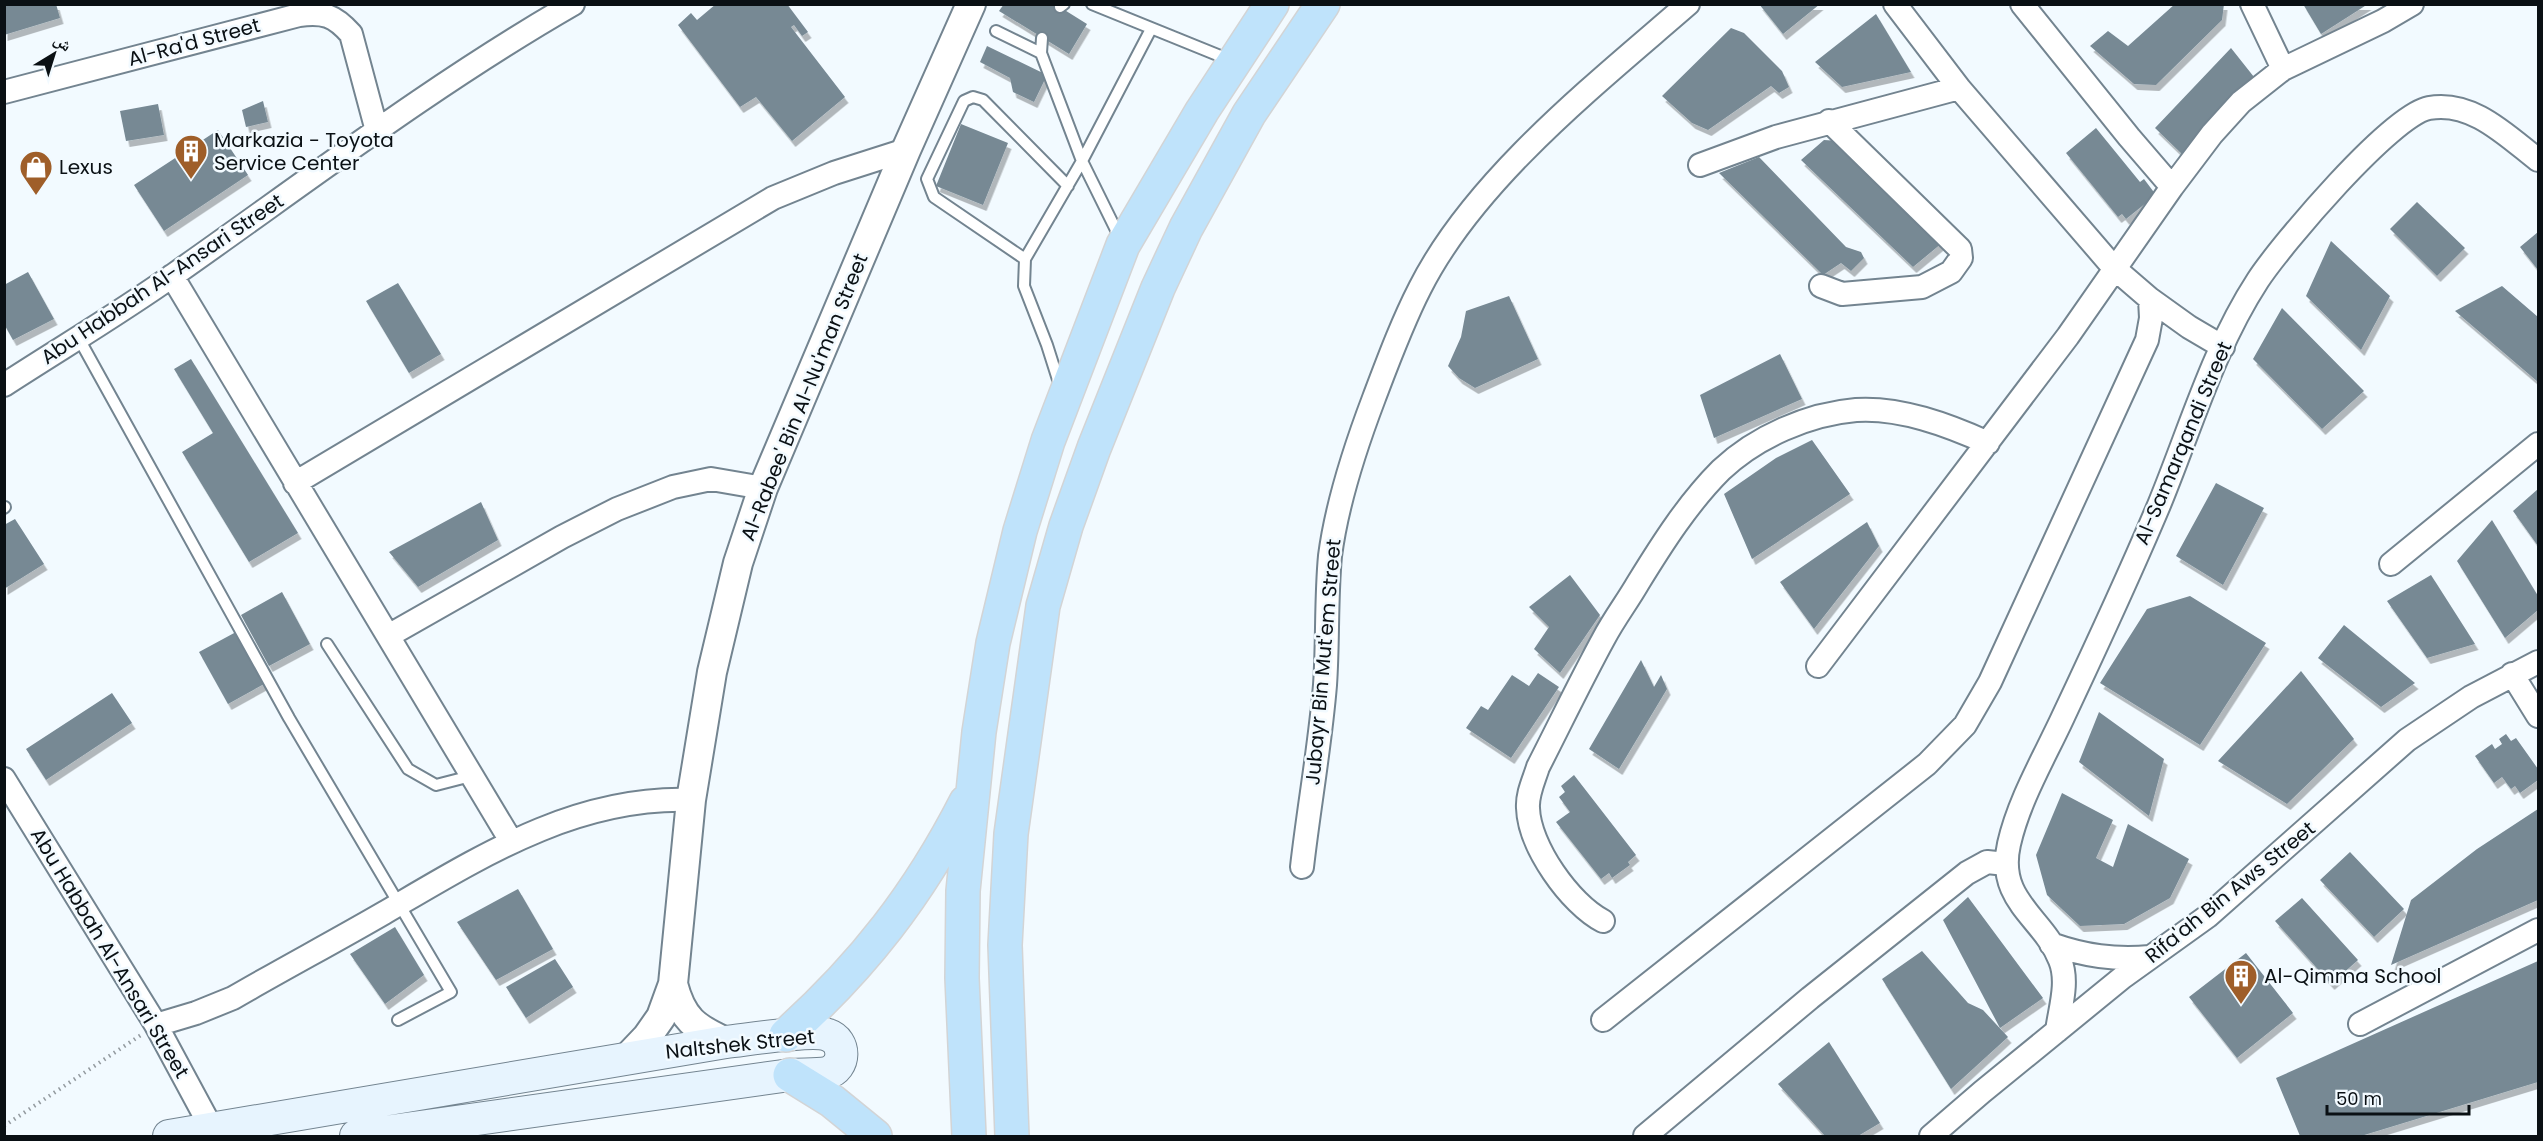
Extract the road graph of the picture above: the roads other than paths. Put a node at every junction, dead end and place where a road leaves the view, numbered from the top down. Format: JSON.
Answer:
{"nodes":[{"id":1,"x":573,"y":4,"type":"edge"},
{"id":2,"x":971,"y":4,"type":"edge"},
{"id":3,"x":1092,"y":4,"type":"edge"},
{"id":4,"x":1272,"y":4,"type":"edge"},
{"id":5,"x":1323,"y":4,"type":"edge"},
{"id":6,"x":1688,"y":4,"type":"edge"},
{"id":7,"x":1895,"y":4,"type":"edge"},
{"id":8,"x":2022,"y":4,"type":"edge"},
{"id":9,"x":2252,"y":4,"type":"edge"},
{"id":10,"x":2412,"y":4,"type":"edge"},
{"id":11,"x":1151,"y":29,"type":"junction"},
{"id":12,"x":996,"y":31,"type":"dead end"},
{"id":13,"x":1042,"y":38,"type":"dead end"},
{"id":14,"x":1041,"y":53,"type":"junction"},
{"id":15,"x":1233,"y":62,"type":"junction"},
{"id":16,"x":2283,"y":69,"type":"junction"},
{"id":17,"x":1959,"y":88,"type":"junction"},
{"id":18,"x":4,"y":92,"type":"edge"},
{"id":19,"x":1829,"y":121,"type":"junction"},
{"id":20,"x":377,"y":131,"type":"junction"},
{"id":21,"x":906,"y":150,"type":"junction"},
{"id":22,"x":2538,"y":160,"type":"edge"},
{"id":23,"x":1082,"y":161,"type":"junction"},
{"id":24,"x":1700,"y":165,"type":"dead end"},
{"id":25,"x":1068,"y":186,"type":"junction"},
{"id":26,"x":2172,"y":187,"type":"junction"},
{"id":27,"x":1123,"y":245,"type":"junction"},
{"id":28,"x":1025,"y":260,"type":"junction"},
{"id":29,"x":2114,"y":268,"type":"junction"},
{"id":30,"x":172,"y":276,"type":"junction"},
{"id":31,"x":1821,"y":286,"type":"dead end"},
{"id":32,"x":2150,"y":299,"type":"junction"},
{"id":33,"x":78,"y":337,"type":"junction"},
{"id":34,"x":2223,"y":347,"type":"junction"},
{"id":35,"x":4,"y":385,"type":"edge"},
{"id":36,"x":1064,"y":401,"type":"junction"},
{"id":37,"x":1988,"y":443,"type":"junction"},
{"id":38,"x":2538,"y":444,"type":"edge"},
{"id":39,"x":295,"y":483,"type":"junction"},
{"id":40,"x":763,"y":488,"type":"junction"},
{"id":41,"x":2391,"y":564,"type":"dead end"},
{"id":42,"x":388,"y":636,"type":"junction"},
{"id":43,"x":327,"y":644,"type":"dead end"},
{"id":44,"x":2538,"y":662,"type":"edge"},
{"id":45,"x":1818,"y":666,"type":"dead end"},
{"id":46,"x":2512,"y":674,"type":"junction"},
{"id":47,"x":2538,"y":716,"type":"edge"},
{"id":48,"x":471,"y":776,"type":"junction"},
{"id":49,"x":4,"y":779,"type":"edge"},
{"id":50,"x":973,"y":786,"type":"junction"},
{"id":51,"x":691,"y":800,"type":"junction"},
{"id":52,"x":511,"y":841,"type":"junction"},
{"id":53,"x":2006,"y":864,"type":"junction"},
{"id":54,"x":1302,"y":867,"type":"dead end"},
{"id":55,"x":399,"y":904,"type":"junction"},
{"id":56,"x":1603,"y":921,"type":"dead end"},
{"id":57,"x":2538,"y":930,"type":"edge"},
{"id":58,"x":2051,"y":944,"type":"junction"},
{"id":59,"x":2152,"y":957,"type":"junction"},
{"id":60,"x":673,"y":984,"type":"junction"},
{"id":61,"x":399,"y":1020,"type":"dead end"},
{"id":62,"x":1603,"y":1020,"type":"dead end"},
{"id":63,"x":156,"y":1024,"type":"junction"},
{"id":64,"x":2360,"y":1024,"type":"dead end"},
{"id":65,"x":2057,"y":1031,"type":"junction"},
{"id":66,"x":786,"y":1035,"type":"junction"},
{"id":67,"x":726,"y":1042,"type":"junction"},
{"id":68,"x":627,"y":1058,"type":"junction"},
{"id":69,"x":790,"y":1075,"type":"junction"},
{"id":70,"x":212,"y":1129,"type":"junction"},
{"id":71,"x":169,"y":1137,"type":"edge"},
{"id":72,"x":356,"y":1137,"type":"edge"},
{"id":73,"x":875,"y":1137,"type":"edge"},
{"id":74,"x":969,"y":1137,"type":"edge"},
{"id":75,"x":1012,"y":1137,"type":"edge"},
{"id":76,"x":1645,"y":1137,"type":"edge"},
{"id":77,"x":1931,"y":1137,"type":"edge"}],
"edges":[{"from":1,"to":20,"type":"street","name":"Abu Habbah Al-Ansari Street"},
{"from":2,"to":21,"type":"street","name":"Al-Rabee' Bin Al-Nu'man Street"},
{"from":3,"to":11,"type":"lane"},
{"from":4,"to":15,"type":"highway"},
{"from":5,"to":75,"type":"highway"},
{"from":6,"to":54,"type":"street","name":"Jubayr Bin Mut'em Street"},
{"from":7,"to":17,"type":"street"},
{"from":8,"to":26,"type":"street"},
{"from":9,"to":16,"type":"street"},
{"from":10,"to":16,"type":"street"},
{"from":11,"to":15,"type":"lane"},
{"from":11,"to":23,"type":"lane"},
{"from":12,"to":14,"type":"lane"},
{"from":13,"to":14,"type":"lane"},
{"from":14,"to":23,"type":"lane"},
{"from":15,"to":27,"type":"highway"},
{"from":16,"to":26,"type":"street"},
{"from":17,"to":19,"type":"street"},
{"from":17,"to":29,"type":"street"},
{"from":18,"to":20,"type":"street","name":"Al-Ra'd Street"},
{"from":19,"to":24,"type":"street"},
{"from":19,"to":31,"type":"street"},
{"from":20,"to":30,"type":"street","name":"Abu Habbah Al-Ansari Street"},
{"from":21,"to":39,"type":"street"},
{"from":21,"to":40,"type":"street","name":"Al-Rabee' Bin Al-Nu'man Street"},
{"from":22,"to":34,"type":"street","name":"Al-Samarqandi Street"},
{"from":23,"to":25,"type":"lane"},
{"from":23,"to":27,"type":"lane"},
{"from":25,"to":28,"type":"lane"},
{"from":25,"to":28,"type":"lane"},
{"from":26,"to":29,"type":"street"},
{"from":27,"to":36,"type":"highway"},
{"from":28,"to":36,"type":"lane"},
{"from":29,"to":32,"type":"street"},
{"from":29,"to":37,"type":"street"},
{"from":30,"to":33,"type":"street","name":"Abu Habbah Al-Ansari Street"},
{"from":30,"to":39,"type":"street"},
{"from":32,"to":34,"type":"street"},
{"from":32,"to":62,"type":"street"},
{"from":33,"to":35,"type":"street","name":"Abu Habbah Al-Ansari Street"},
{"from":33,"to":55,"type":"lane"},
{"from":34,"to":53,"type":"street","name":"Al-Samarqandi Street"},
{"from":36,"to":50,"type":"highway"},
{"from":37,"to":45,"type":"street"},
{"from":37,"to":56,"type":"street"},
{"from":38,"to":41,"type":"street"},
{"from":39,"to":42,"type":"street"},
{"from":40,"to":42,"type":"street"},
{"from":40,"to":51,"type":"street","name":"Al-Rabee' Bin Al-Nu'man Street"},
{"from":42,"to":48,"type":"street"},
{"from":43,"to":48,"type":"lane"},
{"from":44,"to":46,"type":"street","name":"Rifa'ah Bin Aws Street"},
{"from":46,"to":47,"type":"street"},
{"from":46,"to":59,"type":"street","name":"Rifa'ah Bin Aws Street"},
{"from":48,"to":52,"type":"street"},
{"from":49,"to":63,"type":"street","name":"Abu Habbah Al-Ansari Street"},
{"from":50,"to":66,"type":"highway"},
{"from":50,"to":74,"type":"highway"},
{"from":51,"to":52,"type":"street"},
{"from":51,"to":60,"type":"street","name":"Al-Rabee' Bin Al-Nu'man Street"},
{"from":52,"to":55,"type":"street"},
{"from":53,"to":58,"type":"street","name":"Al-Samarqandi Street"},
{"from":53,"to":76,"type":"street"},
{"from":55,"to":61,"type":"lane"},
{"from":55,"to":63,"type":"street"},
{"from":57,"to":64,"type":"street"},
{"from":58,"to":59,"type":"street"},
{"from":58,"to":65,"type":"street","name":"Al-Samarqandi Street"},
{"from":59,"to":65,"type":"street","name":"Rifa'ah Bin Aws Street"},
{"from":60,"to":67,"type":"street","name":"Al-Rabee' Bin Al-Nu'man Street"},
{"from":60,"to":68,"type":"street","name":"Al-Rabee' Bin Al-Nu'man Street"},
{"from":63,"to":70,"type":"street","name":"Abu Habbah Al-Ansari Street"},
{"from":65,"to":77,"type":"street","name":"Rifa'ah Bin Aws Street"},
{"from":66,"to":67,"type":"main road","name":"Naltshek Street"},
{"from":66,"to":69,"type":"main road","name":"Naltshek Street"},
{"from":67,"to":68,"type":"main road","name":"Naltshek Street"},
{"from":68,"to":70,"type":"main road","name":"Naltshek Street"},
{"from":69,"to":72,"type":"main road","name":"Naltshek Street"},
{"from":69,"to":73,"type":"highway"},
{"from":70,"to":71,"type":"main road","name":"Naltshek Street"}]}
